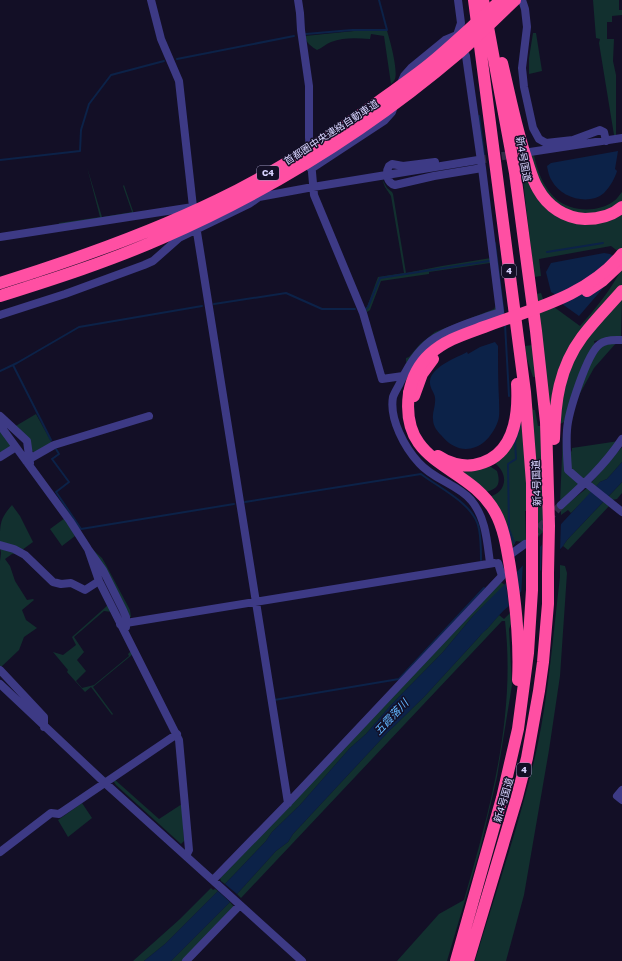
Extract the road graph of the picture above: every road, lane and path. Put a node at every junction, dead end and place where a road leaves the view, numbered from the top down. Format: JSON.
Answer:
{"nodes":[{"id":1,"x":151,"y":0,"type":"edge"},
{"id":2,"x":298,"y":0,"type":"edge"},
{"id":3,"x":458,"y":0,"type":"edge"},
{"id":4,"x":474,"y":0,"type":"edge"},
{"id":5,"x":484,"y":0,"type":"edge"},
{"id":6,"x":501,"y":0,"type":"edge"},
{"id":7,"x":515,"y":0,"type":"edge"},
{"id":8,"x":522,"y":0,"type":"edge"},
{"id":9,"x":457,"y":35,"type":"junction"},
{"id":10,"x":622,"y":138,"type":"edge"},
{"id":11,"x":606,"y":141,"type":"junction"},
{"id":12,"x":530,"y":152,"type":"dead end"},
{"id":13,"x":479,"y":157,"type":"junction"},
{"id":14,"x":482,"y":168,"type":"junction"},
{"id":15,"x":311,"y":170,"type":"junction"},
{"id":16,"x":387,"y":175,"type":"junction"},
{"id":17,"x":313,"y":187,"type":"junction"},
{"id":18,"x":193,"y":206,"type":"junction"},
{"id":19,"x":622,"y":207,"type":"edge"},
{"id":20,"x":502,"y":218,"type":"junction"},
{"id":21,"x":196,"y":230,"type":"junction"},
{"id":22,"x":0,"y":237,"type":"edge"},
{"id":23,"x":622,"y":254,"type":"edge"},
{"id":24,"x":622,"y":263,"type":"edge"},
{"id":25,"x":0,"y":283,"type":"edge"},
{"id":26,"x":622,"y":290,"type":"edge"},
{"id":27,"x":0,"y":296,"type":"edge"},
{"id":28,"x":0,"y":315,"type":"edge"},
{"id":29,"x":621,"y":340,"type":"edge"},
{"id":30,"x":403,"y":376,"type":"junction"},
{"id":31,"x":411,"y":394,"type":"junction"},
{"id":32,"x":148,"y":416,"type":"dead end"},
{"id":33,"x":1,"y":422,"type":"edge"},
{"id":34,"x":622,"y":439,"type":"edge"},
{"id":35,"x":16,"y":447,"type":"junction"},
{"id":36,"x":0,"y":457,"type":"edge"},
{"id":37,"x":28,"y":460,"type":"junction"},
{"id":38,"x":587,"y":485,"type":"junction"},
{"id":39,"x":561,"y":505,"type":"tunnel mouth"},
{"id":40,"x":622,"y":512,"type":"edge"},
{"id":41,"x":549,"y":526,"type":"junction"},
{"id":42,"x":529,"y":544,"type":"junction"},
{"id":43,"x":0,"y":545,"type":"edge"},
{"id":44,"x":88,"y":549,"type":"junction"},
{"id":45,"x":511,"y":554,"type":"dead end"},
{"id":46,"x":500,"y":563,"type":"junction"},
{"id":47,"x":99,"y":581,"type":"junction"},
{"id":48,"x":256,"y":601,"type":"junction"},
{"id":49,"x":123,"y":623,"type":"junction"},
{"id":50,"x":0,"y":670,"type":"edge"},
{"id":51,"x":0,"y":684,"type":"edge"},
{"id":52,"x":44,"y":727,"type":"junction"},
{"id":53,"x":177,"y":734,"type":"junction"},
{"id":54,"x":105,"y":783,"type":"junction"},
{"id":55,"x":622,"y":790,"type":"edge"},
{"id":56,"x":502,"y":798,"type":"junction"},
{"id":57,"x":622,"y":800,"type":"edge"},
{"id":58,"x":288,"y":803,"type":"junction"},
{"id":59,"x":0,"y":852,"type":"edge"},
{"id":60,"x":186,"y":856,"type":"junction"},
{"id":61,"x":216,"y":883,"type":"junction"},
{"id":62,"x":238,"y":902,"type":"junction"},
{"id":63,"x":186,"y":961,"type":"edge"},
{"id":64,"x":302,"y":961,"type":"edge"},
{"id":65,"x":456,"y":961,"type":"edge"},
{"id":66,"x":468,"y":961,"type":"edge"}],
"edges":[{"from":1,"to":18,"type":"street"},
{"from":2,"to":15,"type":"street"},
{"from":3,"to":9,"type":"street"},
{"from":4,"to":20,"type":"highway","name":"新4号国道","number":"4"},
{"from":5,"to":19,"type":"highway"},
{"from":5,"to":41,"type":"highway","name":"新4号国道","number":"4"},
{"from":6,"to":25,"type":"highway","name":"首都圏中央連絡自動車道","number":"C4","bridge":true},
{"from":7,"to":27,"type":"highway","name":"首都圏中央連絡自動車道","number":"C4","bridge":true},
{"from":8,"to":11,"type":"street"},
{"from":9,"to":13,"type":"street"},
{"from":9,"to":15,"type":"street"},
{"from":10,"to":11,"type":"street"},
{"from":11,"to":12,"type":"street"},
{"from":13,"to":14,"type":"street"},
{"from":13,"to":16,"type":"street"},
{"from":14,"to":16,"type":"street"},
{"from":14,"to":30,"type":"street"},
{"from":15,"to":17,"type":"street"},
{"from":16,"to":17,"type":"street"},
{"from":17,"to":21,"type":"street"},
{"from":17,"to":30,"type":"street"},
{"from":18,"to":21,"type":"street"},
{"from":18,"to":22,"type":"street"},
{"from":20,"to":31,"type":"highway"},
{"from":20,"to":42,"type":"highway","name":"新4号国道","number":"4"},
{"from":21,"to":28,"type":"street"},
{"from":21,"to":48,"type":"street"},
{"from":23,"to":31,"type":"highway","bridge":true},
{"from":24,"to":31,"type":"highway"},
{"from":26,"to":41,"type":"highway"},
{"from":29,"to":38,"type":"street"},
{"from":30,"to":46,"type":"street"},
{"from":31,"to":46,"type":"highway"},
{"from":32,"to":37,"type":"street"},
{"from":33,"to":35,"type":"street"},
{"from":33,"to":37,"type":"street"},
{"from":34,"to":38,"type":"street"},
{"from":35,"to":36,"type":"street"},
{"from":35,"to":37,"type":"street"},
{"from":37,"to":44,"type":"street"},
{"from":38,"to":39,"type":"street"},
{"from":38,"to":40,"type":"street"},
{"from":41,"to":66,"type":"highway","name":"新4号国道","number":"4"},
{"from":42,"to":45,"type":"street"},
{"from":42,"to":56,"type":"highway","name":"新4号国道","number":"4"},
{"from":43,"to":47,"type":"street"},
{"from":44,"to":47,"type":"street"},
{"from":44,"to":49,"type":"street"},
{"from":46,"to":48,"type":"street"},
{"from":46,"to":56,"type":"highway"},
{"from":46,"to":58,"type":"street"},
{"from":47,"to":49,"type":"street"},
{"from":48,"to":49,"type":"street"},
{"from":48,"to":58,"type":"street"},
{"from":49,"to":53,"type":"street"},
{"from":50,"to":52,"type":"street"},
{"from":51,"to":52,"type":"street"},
{"from":52,"to":54,"type":"street"},
{"from":53,"to":54,"type":"street"},
{"from":53,"to":60,"type":"street"},
{"from":54,"to":59,"type":"street"},
{"from":54,"to":60,"type":"street"},
{"from":55,"to":57,"type":"street"},
{"from":56,"to":65,"type":"highway","name":"新4号国道","number":"4"},
{"from":58,"to":61,"type":"street"},
{"from":60,"to":61,"type":"street"},
{"from":61,"to":62,"type":"street"},
{"from":62,"to":63,"type":"street"},
{"from":62,"to":64,"type":"street"}]}
